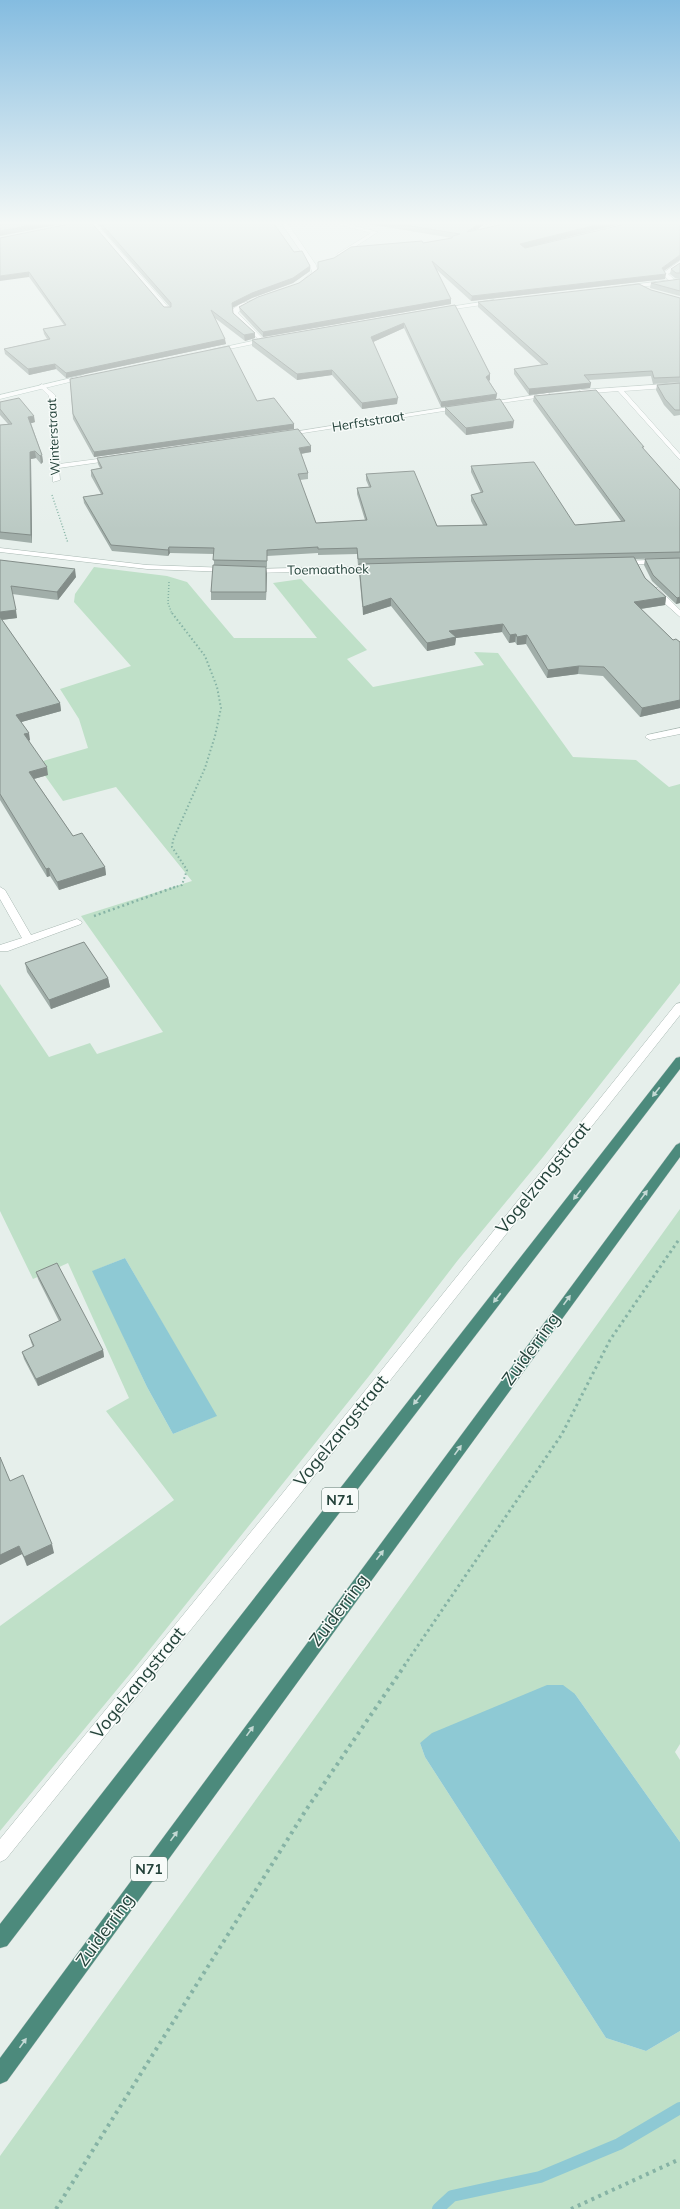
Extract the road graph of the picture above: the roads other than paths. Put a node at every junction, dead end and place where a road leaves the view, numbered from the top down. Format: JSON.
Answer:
{"nodes":[{"id":1,"x":246,"y":324,"type":"edge"},
{"id":2,"x":276,"y":338,"type":"edge"},
{"id":3,"x":262,"y":341,"type":"junction"},
{"id":4,"x":205,"y":352,"type":"edge"},
{"id":5,"x":94,"y":375,"type":"edge"},
{"id":6,"x":680,"y":385,"type":"edge"},
{"id":7,"x":42,"y":386,"type":"junction"},
{"id":8,"x":620,"y":389,"type":"junction"},
{"id":9,"x":571,"y":393,"type":"edge"},
{"id":10,"x":558,"y":394,"type":"edge"},
{"id":11,"x":0,"y":397,"type":"edge"},
{"id":12,"x":277,"y":434,"type":"edge"},
{"id":13,"x":120,"y":458,"type":"edge"},
{"id":14,"x":680,"y":458,"type":"edge"},
{"id":15,"x":57,"y":466,"type":"junction"},
{"id":16,"x":56,"y":480,"type":"road end"},
{"id":17,"x":0,"y":550,"type":"edge"},
{"id":18,"x":680,"y":561,"type":"edge"},
{"id":19,"x":638,"y":562,"type":"junction"},
{"id":20,"x":614,"y":563,"type":"edge"},
{"id":21,"x":383,"y":568,"type":"edge"},
{"id":22,"x":642,"y":574,"type":"edge"},
{"id":23,"x":648,"y":583,"type":"edge"},
{"id":24,"x":680,"y":615,"type":"edge"},
{"id":25,"x":680,"y":731,"type":"edge"},
{"id":26,"x":650,"y":737,"type":"dead end"},
{"id":27,"x":0,"y":890,"type":"edge"},
{"id":28,"x":77,"y":922,"type":"road end"},
{"id":29,"x":28,"y":939,"type":"junction"},
{"id":30,"x":4,"y":948,"type":"dead end"},
{"id":31,"x":680,"y":1007,"type":"edge"},
{"id":32,"x":680,"y":1061,"type":"edge"},
{"id":33,"x":680,"y":1148,"type":"edge"},
{"id":34,"x":0,"y":1853,"type":"edge"},
{"id":35,"x":0,"y":1939,"type":"edge"},
{"id":36,"x":0,"y":2074,"type":"edge"}],
"edges":[{"from":1,"to":3,"type":"street"},
{"from":2,"to":3,"type":"street"},
{"from":3,"to":4,"type":"street"},
{"from":5,"to":7,"type":"street"},
{"from":6,"to":8,"type":"street"},
{"from":7,"to":11,"type":"street"},
{"from":7,"to":15,"type":"street","name":"Winterstraat"},
{"from":8,"to":9,"type":"street"},
{"from":8,"to":14,"type":"street"},
{"from":10,"to":12,"type":"street","name":"Herfststraat"},
{"from":13,"to":15,"type":"street"},
{"from":15,"to":16,"type":"street","name":"Winterstraat"},
{"from":17,"to":21,"type":"street","name":"Toemaathoek"},
{"from":18,"to":19,"type":"street"},
{"from":19,"to":20,"type":"street"},
{"from":19,"to":22,"type":"street"},
{"from":23,"to":24,"type":"street"},
{"from":25,"to":26,"type":"street"},
{"from":27,"to":29,"type":"street"},
{"from":28,"to":29,"type":"street"},
{"from":29,"to":30,"type":"street"},
{"from":31,"to":34,"type":"street","name":"Vogelzangstraat"},
{"from":32,"to":35,"type":"highway","number":"N71","one_way":true},
{"from":36,"to":33,"type":"highway","name":"Zuiderring","number":"N71","one_way":true}]}
